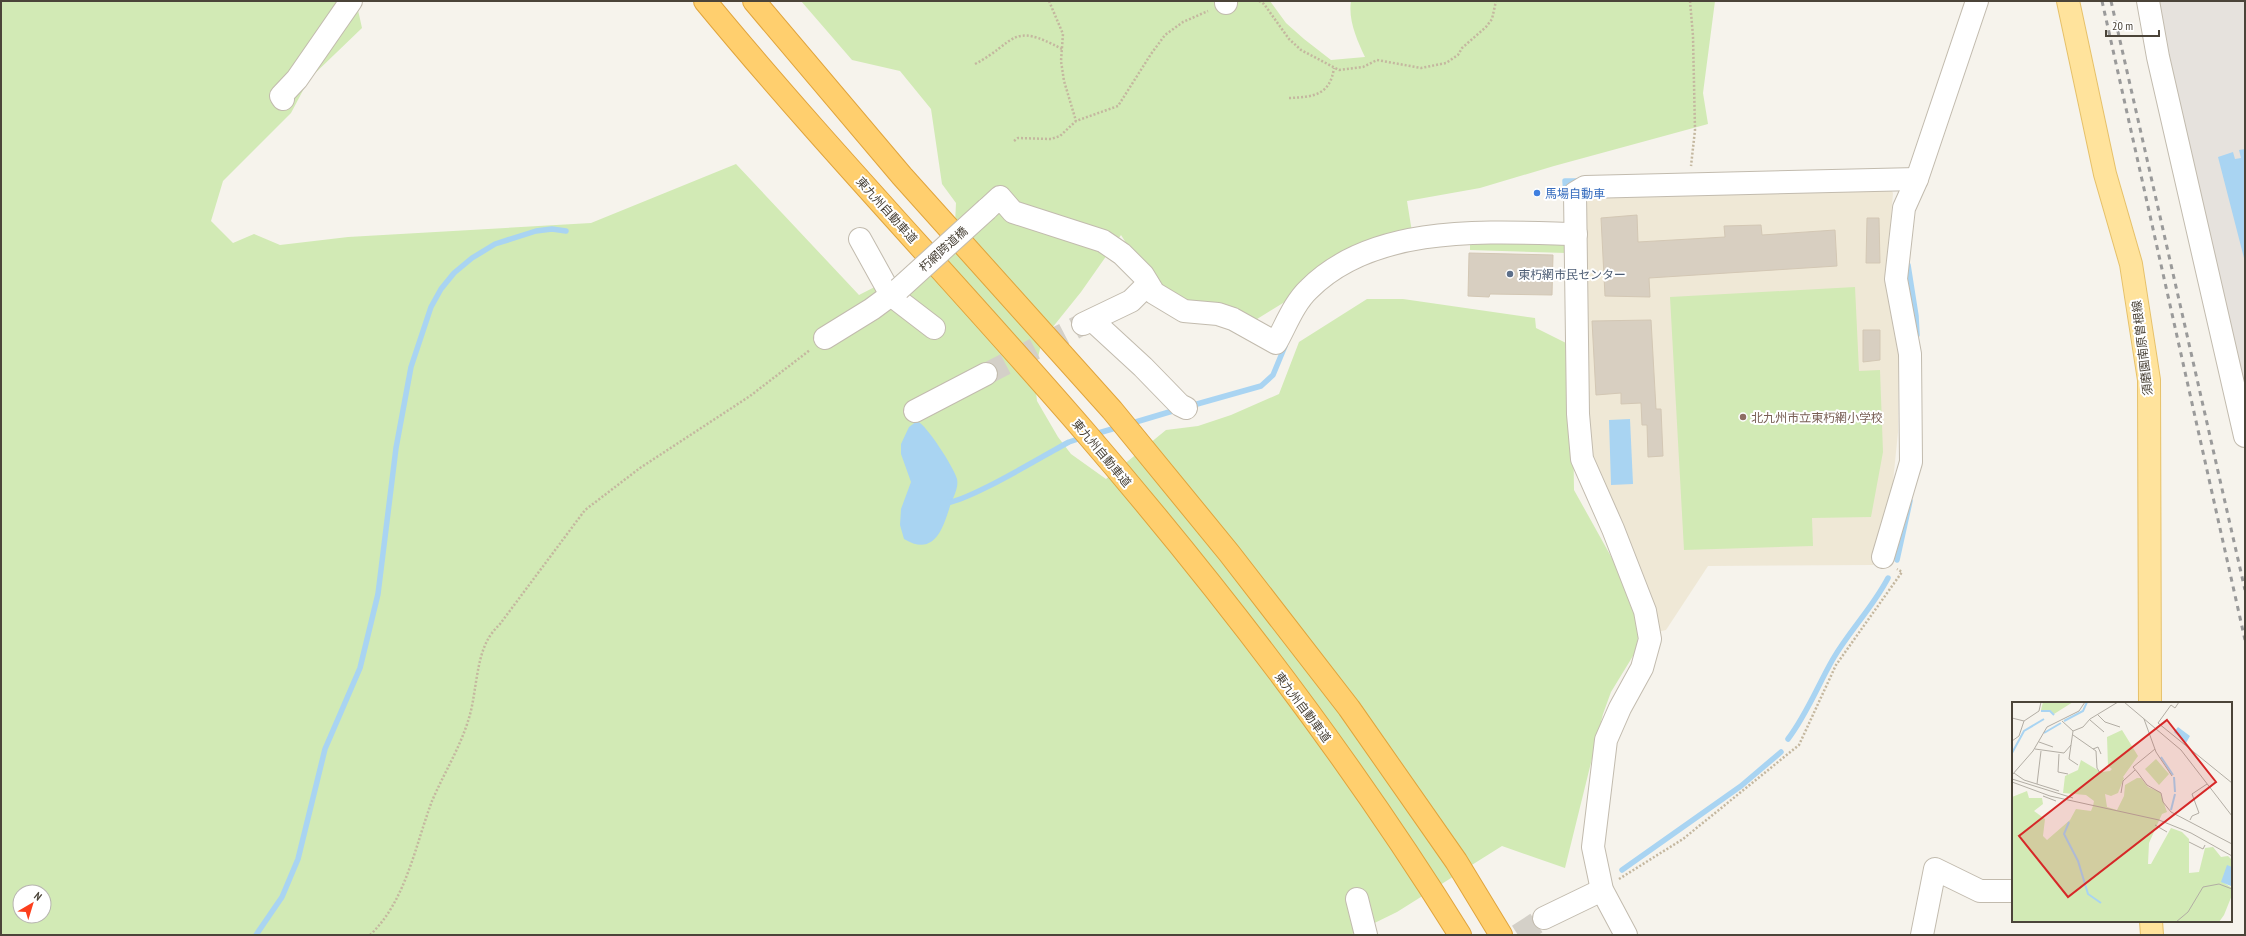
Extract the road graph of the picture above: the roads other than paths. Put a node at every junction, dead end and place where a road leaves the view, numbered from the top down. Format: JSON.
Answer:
{"nodes":[{"id":1,"x":351,"y":1,"type":"edge"},
{"id":2,"x":706,"y":1,"type":"edge"},
{"id":3,"x":754,"y":1,"type":"edge"},
{"id":4,"x":1977,"y":1,"type":"edge"},
{"id":5,"x":2068,"y":1,"type":"edge"},
{"id":6,"x":2148,"y":1,"type":"edge"},
{"id":7,"x":283,"y":99,"type":"dead end"},
{"id":8,"x":1916,"y":179,"type":"junction"},
{"id":9,"x":1576,"y":234,"type":"junction"},
{"id":10,"x":860,"y":239,"type":"dead end"},
{"id":11,"x":1148,"y":284,"type":"junction"},
{"id":12,"x":895,"y":292,"type":"junction"},
{"id":13,"x":934,"y":328,"type":"dead end"},
{"id":14,"x":825,"y":338,"type":"road end"},
{"id":15,"x":986,"y":374,"type":"tunnel mouth"},
{"id":16,"x":1186,"y":408,"type":"dead end"},
{"id":17,"x":915,"y":411,"type":"dead end"},
{"id":18,"x":2245,"y":436,"type":"edge"},
{"id":19,"x":1883,"y":557,"type":"road end"},
{"id":20,"x":2150,"y":702,"type":"edge"},
{"id":21,"x":1602,"y":890,"type":"junction"},
{"id":22,"x":2012,"y":891,"type":"edge"},
{"id":23,"x":1357,"y":899,"type":"dead end"},
{"id":24,"x":1544,"y":918,"type":"tunnel mouth"},
{"id":25,"x":2152,"y":922,"type":"edge"},
{"id":26,"x":1366,"y":935,"type":"edge"},
{"id":27,"x":1460,"y":935,"type":"edge"},
{"id":28,"x":1501,"y":935,"type":"edge"},
{"id":29,"x":1626,"y":935,"type":"edge"},
{"id":30,"x":1922,"y":935,"type":"edge"},
{"id":31,"x":2152,"y":935,"type":"edge"}],
"edges":[{"from":1,"to":7,"type":"street"},
{"from":2,"to":27,"type":"highway","name":"東九州自動車道"},
{"from":3,"to":28,"type":"highway"},
{"from":4,"to":8,"type":"street"},
{"from":5,"to":20,"type":"main road","name":"須磨園南原曽根線"},
{"from":6,"to":18,"type":"street"},
{"from":8,"to":9,"type":"street"},
{"from":8,"to":19,"type":"street"},
{"from":9,"to":11,"type":"street"},
{"from":9,"to":21,"type":"street"},
{"from":10,"to":12,"type":"street"},
{"from":11,"to":12,"type":"street","name":"朽網跨道橋","bridge":true},
{"from":11,"to":16,"type":"street"},
{"from":12,"to":13,"type":"street"},
{"from":12,"to":14,"type":"street","name":"朽網跨道橋"},
{"from":15,"to":17,"type":"street"},
{"from":21,"to":24,"type":"street"},
{"from":21,"to":29,"type":"street"},
{"from":22,"to":30,"type":"street"},
{"from":23,"to":26,"type":"street"},
{"from":25,"to":31,"type":"main road"}]}
